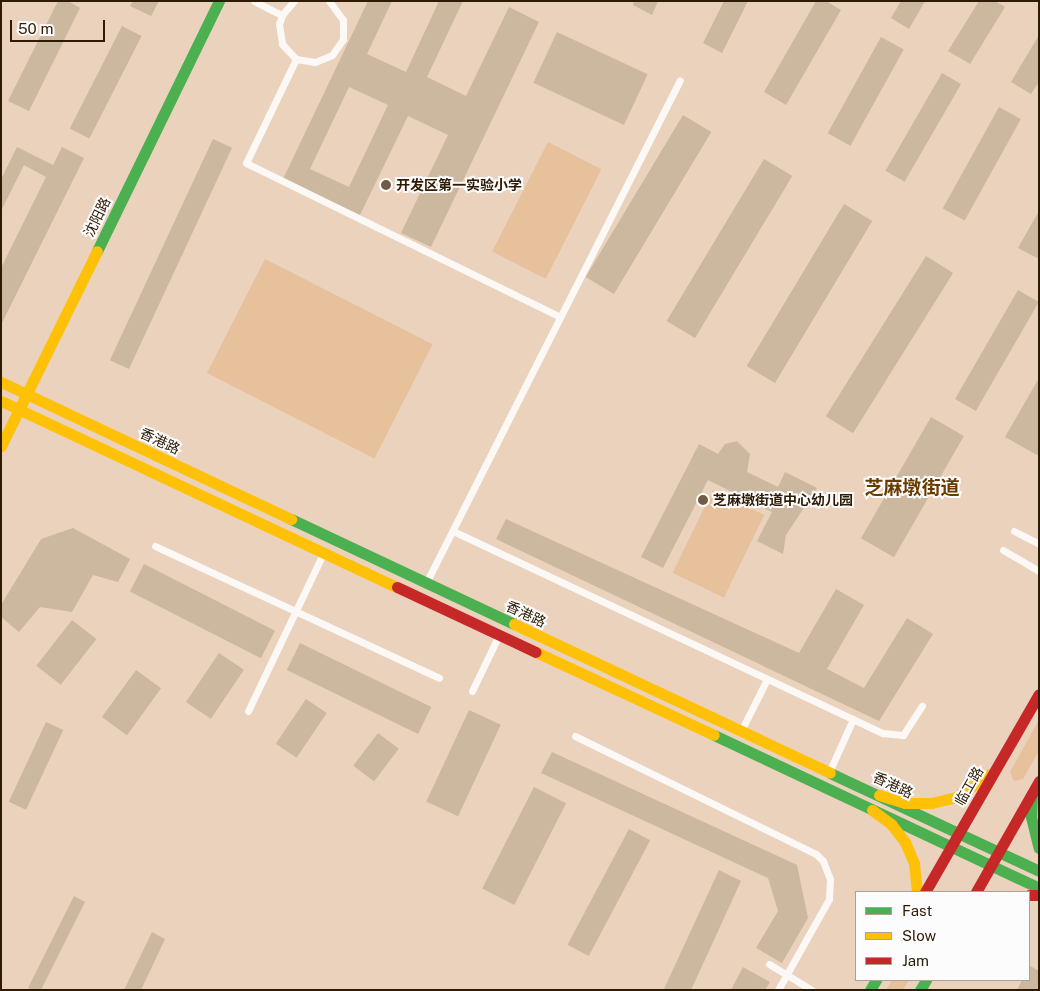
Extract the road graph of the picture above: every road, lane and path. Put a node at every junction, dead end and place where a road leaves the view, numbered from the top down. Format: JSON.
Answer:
{"nodes":[{"id":1,"x":219,"y":1,"type":"edge"},
{"id":2,"x":254,"y":1,"type":"edge"},
{"id":3,"x":294,"y":1,"type":"edge"},
{"id":4,"x":329,"y":1,"type":"edge"},
{"id":5,"x":282,"y":15,"type":"junction"},
{"id":6,"x":296,"y":59,"type":"junction"},
{"id":7,"x":680,"y":80,"type":"dead end"},
{"id":8,"x":560,"y":317,"type":"junction"},
{"id":9,"x":1,"y":382,"type":"edge"},
{"id":10,"x":27,"y":394,"type":"junction"},
{"id":11,"x":1,"y":401,"type":"edge"},
{"id":12,"x":20,"y":409,"type":"junction"},
{"id":13,"x":1,"y":446,"type":"edge"},
{"id":14,"x":453,"y":530,"type":"junction"},
{"id":15,"x":1014,"y":531,"type":"dead end"},
{"id":16,"x":1039,"y":544,"type":"edge"},
{"id":17,"x":155,"y":546,"type":"dead end"},
{"id":18,"x":1003,"y":550,"type":"dead end"},
{"id":19,"x":325,"y":552,"type":"junction"},
{"id":20,"x":1039,"y":571,"type":"edge"},
{"id":21,"x":426,"y":583,"type":"junction"},
{"id":22,"x":296,"y":612,"type":"junction"},
{"id":23,"x":500,"y":634,"type":"junction"},
{"id":24,"x":439,"y":678,"type":"dead end"},
{"id":25,"x":766,"y":679,"type":"junction"},
{"id":26,"x":472,"y":691,"type":"dead end"},
{"id":27,"x":1039,"y":694,"type":"edge"},
{"id":28,"x":922,"y":706,"type":"dead end"},
{"id":29,"x":248,"y":711,"type":"dead end"},
{"id":30,"x":853,"y":719,"type":"junction"},
{"id":31,"x":741,"y":732,"type":"junction"},
{"id":32,"x":575,"y":736,"type":"dead end"},
{"id":33,"x":998,"y":766,"type":"junction"},
{"id":34,"x":828,"y":773,"type":"junction"},
{"id":35,"x":1039,"y":781,"type":"edge"},
{"id":36,"x":1032,"y":792,"type":"junction"},
{"id":37,"x":880,"y":795,"type":"junction"},
{"id":38,"x":872,"y":810,"type":"junction"},
{"id":39,"x":959,"y":833,"type":"junction"},
{"id":40,"x":951,"y":847,"type":"junction"},
{"id":41,"x":1039,"y":848,"type":"edge"},
{"id":42,"x":998,"y":852,"type":"junction"},
{"id":43,"x":991,"y":866,"type":"junction"},
{"id":44,"x":1039,"y":872,"type":"edge"},
{"id":45,"x":1039,"y":888,"type":"edge"},
{"id":46,"x":917,"y":891,"type":"edge"},
{"id":47,"x":926,"y":891,"type":"edge"},
{"id":48,"x":977,"y":891,"type":"edge"},
{"id":49,"x":769,"y":964,"type":"dead end"},
{"id":50,"x":786,"y":975,"type":"junction"},
{"id":51,"x":778,"y":990,"type":"edge"},
{"id":52,"x":812,"y":990,"type":"edge"}],
"edges":[{"from":1,"to":10,"type":"main road","name":"沈阳路"},
{"from":2,"to":5,"type":"lane"},
{"from":3,"to":5,"type":"lane"},
{"from":4,"to":6,"type":"lane"},
{"from":5,"to":6,"type":"lane"},
{"from":6,"to":8,"type":"lane"},
{"from":7,"to":8,"type":"lane"},
{"from":8,"to":14,"type":"lane"},
{"from":9,"to":10,"type":"main road","name":"香港路"},
{"from":10,"to":12,"type":"main road","name":"沈阳路"},
{"from":10,"to":21,"type":"main road","name":"香港路"},
{"from":11,"to":12,"type":"main road"},
{"from":12,"to":13,"type":"main road","name":"沈阳路"},
{"from":12,"to":19,"type":"main road"},
{"from":14,"to":21,"type":"lane"},
{"from":14,"to":25,"type":"lane"},
{"from":15,"to":16,"type":"lane"},
{"from":17,"to":22,"type":"lane"},
{"from":18,"to":20,"type":"lane"},
{"from":19,"to":22,"type":"lane"},
{"from":19,"to":23,"type":"main road"},
{"from":21,"to":31,"type":"main road","name":"香港路"},
{"from":22,"to":24,"type":"lane"},
{"from":22,"to":29,"type":"lane"},
{"from":23,"to":26,"type":"lane"},
{"from":23,"to":38,"type":"main road"},
{"from":25,"to":30,"type":"lane"},
{"from":25,"to":31,"type":"lane"},
{"from":27,"to":33,"type":"main road","name":"临工路"},
{"from":28,"to":30,"type":"lane"},
{"from":30,"to":34,"type":"lane"},
{"from":31,"to":34,"type":"main road","name":"香港路"},
{"from":32,"to":50,"type":"lane"},
{"from":33,"to":37,"type":"main road"},
{"from":33,"to":39,"type":"main road","name":"临工路"},
{"from":34,"to":37,"type":"main road","name":"香港路"},
{"from":35,"to":36,"type":"main road"},
{"from":36,"to":41,"type":"main road"},
{"from":36,"to":42,"type":"main road"},
{"from":37,"to":39,"type":"main road","name":"香港路"},
{"from":38,"to":40,"type":"main road"},
{"from":38,"to":46,"type":"main road"},
{"from":39,"to":40,"type":"main road","name":"临工路"},
{"from":39,"to":42,"type":"main road","name":"香港路"},
{"from":40,"to":43,"type":"main road"},
{"from":40,"to":47,"type":"main road","name":"临工路"},
{"from":42,"to":43,"type":"main road"},
{"from":42,"to":44,"type":"main road","name":"香港路"},
{"from":43,"to":45,"type":"main road"},
{"from":43,"to":48,"type":"main road"},
{"from":49,"to":50,"type":"lane"},
{"from":50,"to":51,"type":"lane"},
{"from":50,"to":52,"type":"lane"}]}
